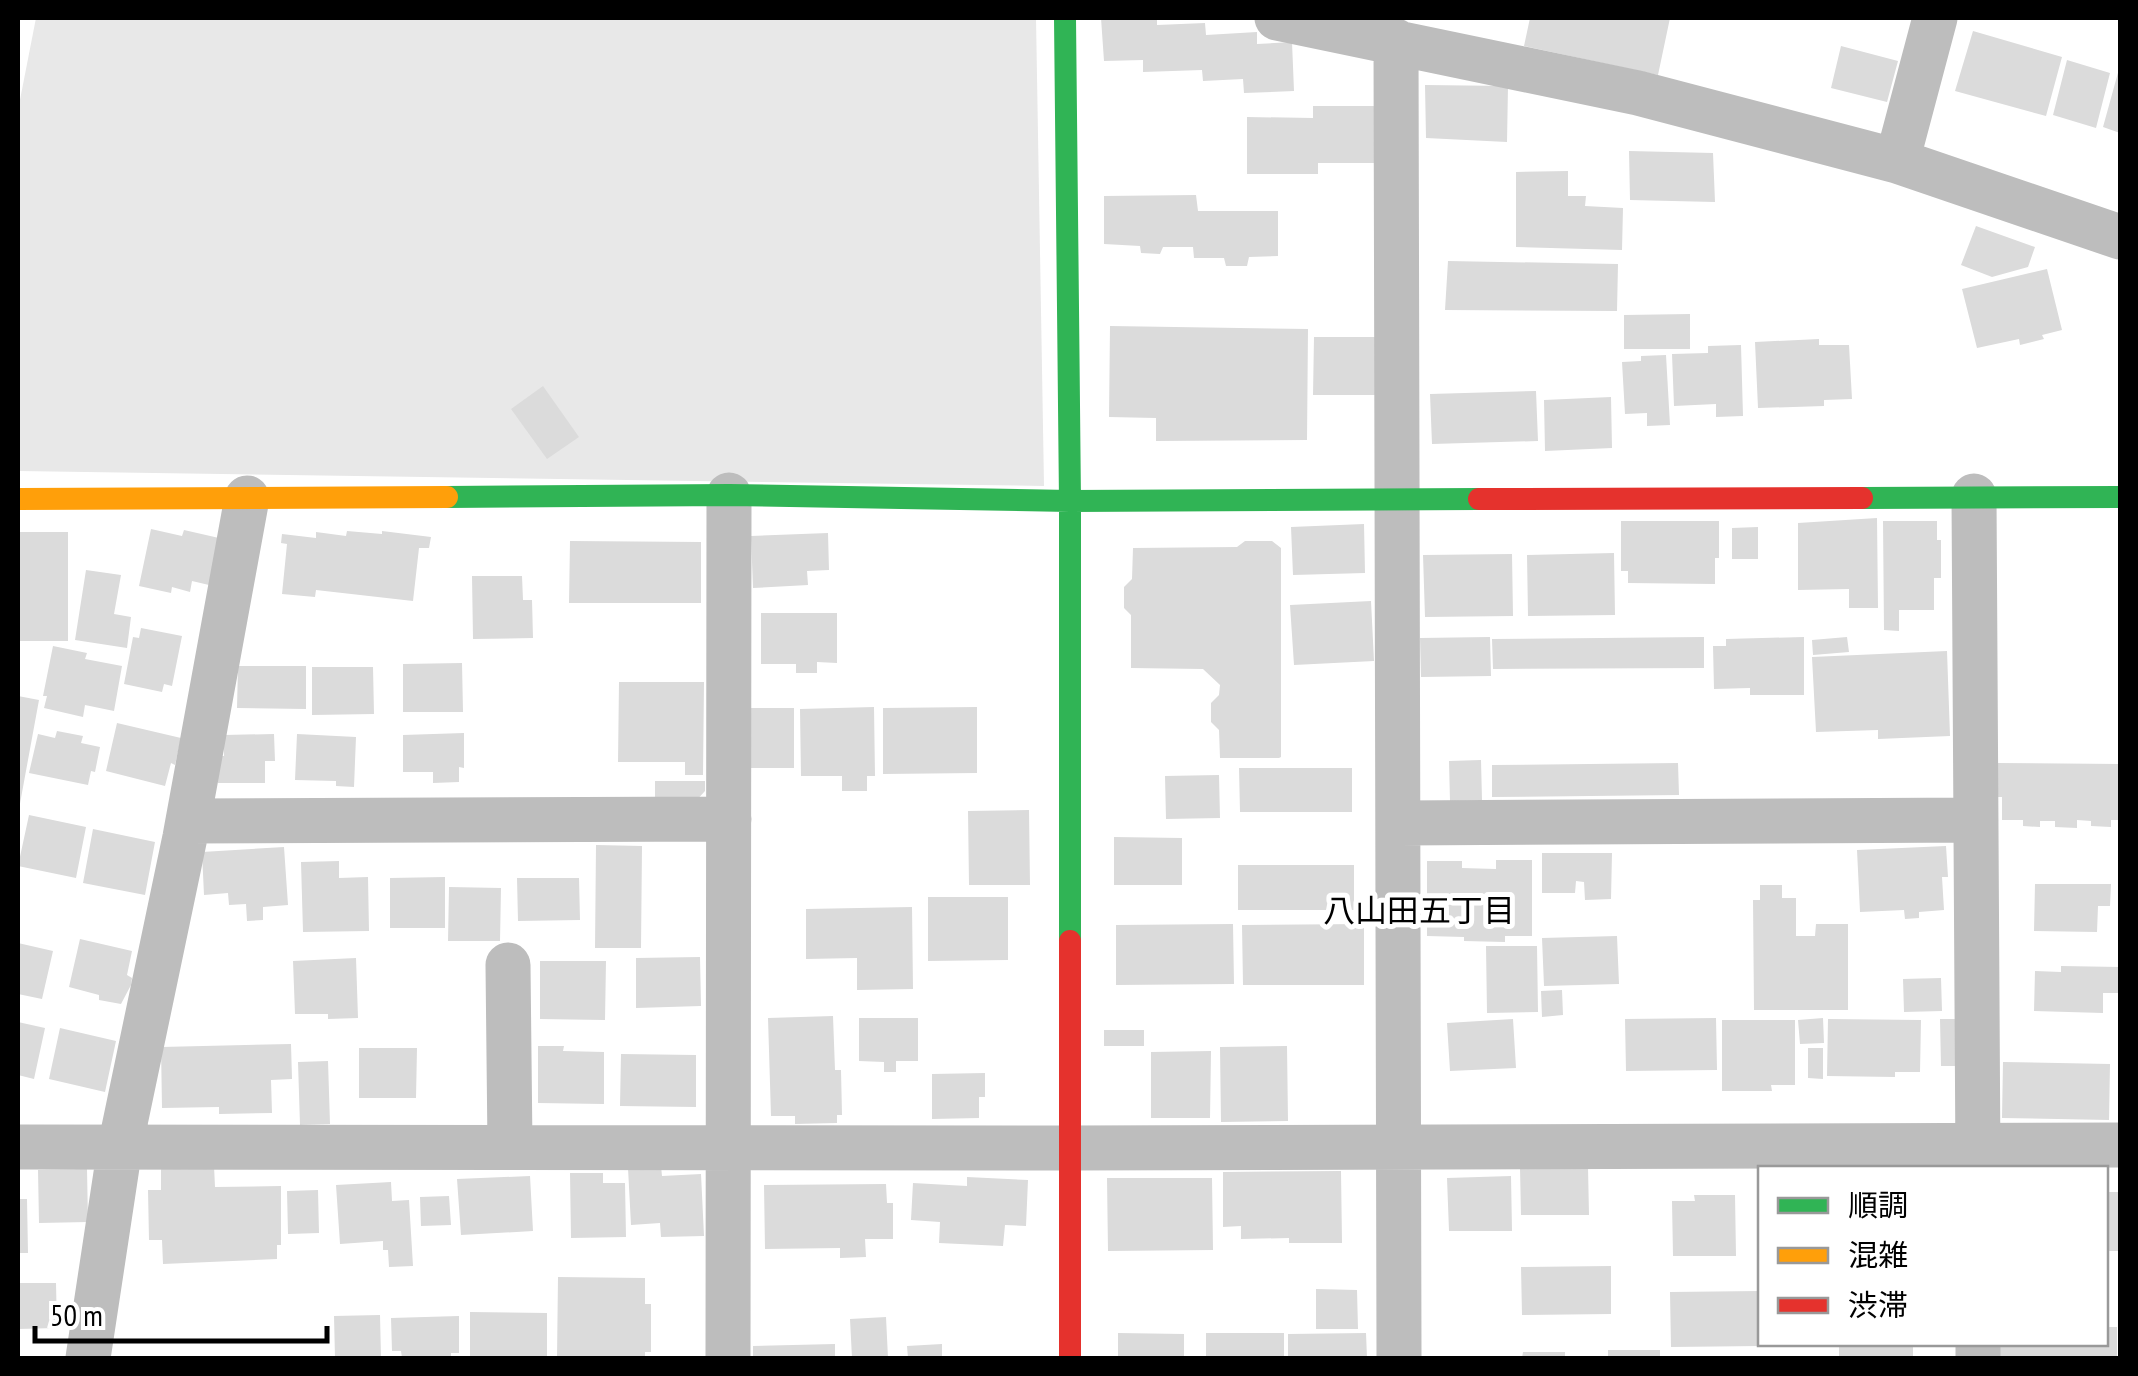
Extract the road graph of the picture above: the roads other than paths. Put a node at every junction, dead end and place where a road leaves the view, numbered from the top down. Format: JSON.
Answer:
{"nodes":[{"id":1,"x":1064,"y":18,"type":"edge"},
{"id":2,"x":1278,"y":18,"type":"edge"},
{"id":3,"x":1934,"y":18,"type":"edge"},
{"id":4,"x":1396,"y":42,"type":"junction"},
{"id":5,"x":1897,"y":161,"type":"junction"},
{"id":6,"x":2120,"y":237,"type":"edge"},
{"id":7,"x":729,"y":495,"type":"junction"},
{"id":8,"x":1974,"y":496,"type":"junction"},
{"id":9,"x":2120,"y":497,"type":"edge"},
{"id":10,"x":247,"y":498,"type":"junction"},
{"id":11,"x":1396,"y":498,"type":"junction"},
{"id":12,"x":18,"y":499,"type":"edge"},
{"id":13,"x":1070,"y":501,"type":"junction"},
{"id":14,"x":729,"y":819,"type":"junction"},
{"id":15,"x":1976,"y":820,"type":"junction"},
{"id":16,"x":188,"y":822,"type":"junction"},
{"id":17,"x":1398,"y":823,"type":"junction"},
{"id":18,"x":508,"y":965,"type":"dead end"},
{"id":19,"x":2120,"y":1145,"type":"edge"},
{"id":20,"x":1399,"y":1146,"type":"junction"},
{"id":21,"x":18,"y":1147,"type":"edge"},
{"id":22,"x":120,"y":1147,"type":"junction"},
{"id":23,"x":510,"y":1147,"type":"junction"},
{"id":24,"x":728,"y":1147,"type":"junction"},
{"id":25,"x":1068,"y":1148,"type":"junction"},
{"id":26,"x":1978,"y":1157,"type":"edge"},
{"id":27,"x":88,"y":1358,"type":"edge"},
{"id":28,"x":728,"y":1358,"type":"edge"},
{"id":29,"x":1070,"y":1358,"type":"edge"},
{"id":30,"x":1399,"y":1358,"type":"edge"}],
"edges":[{"from":1,"to":13,"type":"street"},
{"from":2,"to":4,"type":"street"},
{"from":3,"to":5,"type":"street"},
{"from":4,"to":5,"type":"street"},
{"from":4,"to":11,"type":"street"},
{"from":5,"to":6,"type":"street"},
{"from":7,"to":10,"type":"street"},
{"from":7,"to":13,"type":"street"},
{"from":7,"to":14,"type":"street"},
{"from":8,"to":9,"type":"street"},
{"from":8,"to":11,"type":"street"},
{"from":8,"to":15,"type":"street"},
{"from":10,"to":12,"type":"street"},
{"from":10,"to":16,"type":"street"},
{"from":11,"to":13,"type":"street"},
{"from":11,"to":17,"type":"street"},
{"from":13,"to":25,"type":"street"},
{"from":14,"to":16,"type":"street"},
{"from":14,"to":24,"type":"street"},
{"from":15,"to":17,"type":"street"},
{"from":15,"to":26,"type":"street"},
{"from":16,"to":22,"type":"street"},
{"from":17,"to":20,"type":"street"},
{"from":18,"to":23,"type":"street"},
{"from":19,"to":26,"type":"street"},
{"from":20,"to":25,"type":"street"},
{"from":20,"to":26,"type":"street"},
{"from":20,"to":30,"type":"street"},
{"from":21,"to":22,"type":"street"},
{"from":22,"to":23,"type":"street"},
{"from":22,"to":27,"type":"street"},
{"from":23,"to":24,"type":"street"},
{"from":24,"to":25,"type":"street"},
{"from":24,"to":28,"type":"street"},
{"from":25,"to":29,"type":"street"}]}
